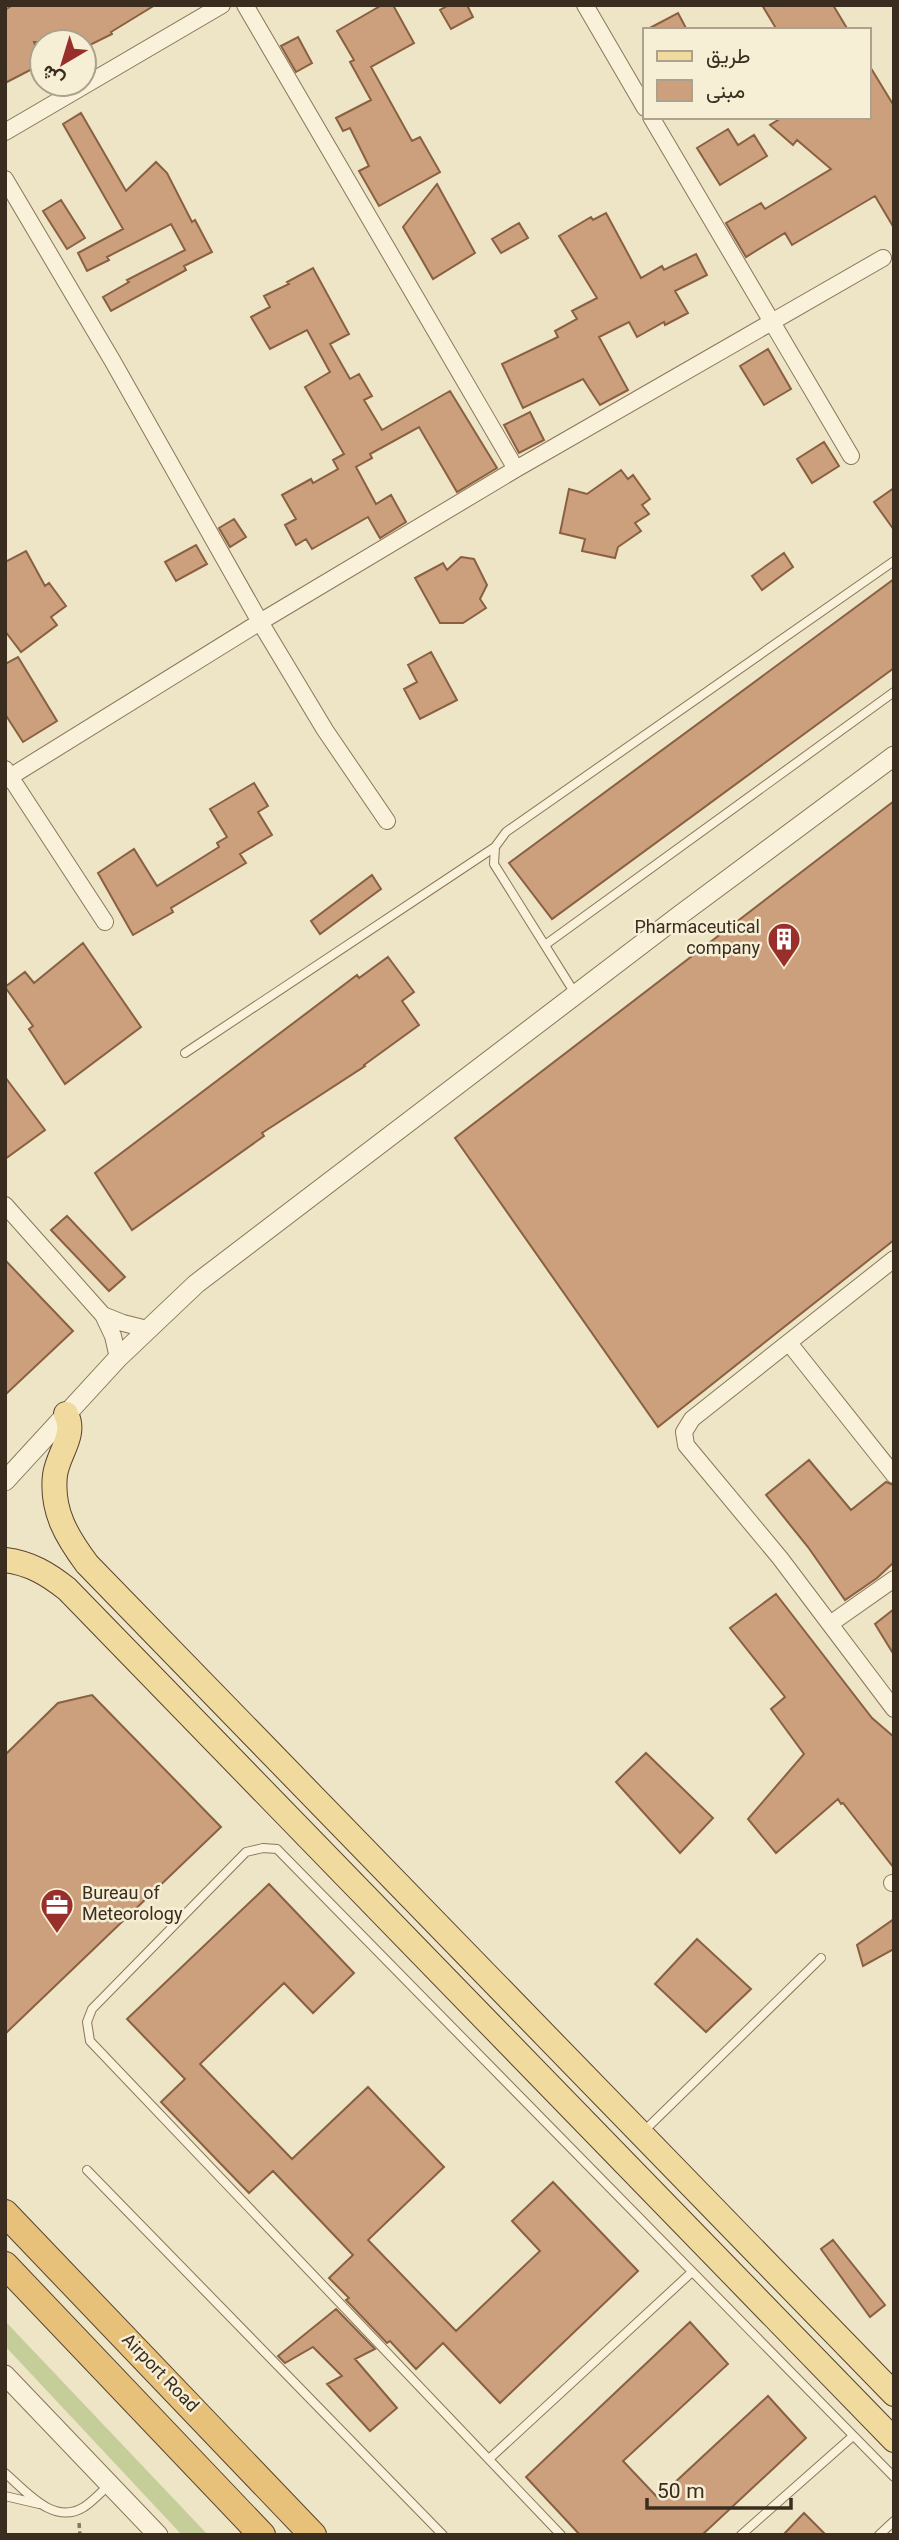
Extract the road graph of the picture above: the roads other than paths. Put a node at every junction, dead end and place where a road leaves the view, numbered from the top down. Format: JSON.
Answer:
{"nodes":[{"id":1,"x":222,"y":5,"type":"edge"},
{"id":2,"x":245,"y":5,"type":"edge"},
{"id":3,"x":585,"y":5,"type":"edge"},
{"id":4,"x":643,"y":105,"type":"edge"},
{"id":5,"x":652,"y":119,"type":"edge"},
{"id":6,"x":5,"y":132,"type":"edge"},
{"id":7,"x":5,"y":179,"type":"edge"},
{"id":8,"x":883,"y":258,"type":"dead end"},
{"id":9,"x":772,"y":321,"type":"junction"},
{"id":10,"x":850,"y":456,"type":"dead end"},
{"id":11,"x":516,"y":469,"type":"junction"},
{"id":12,"x":894,"y":561,"type":"edge"},
{"id":13,"x":260,"y":622,"type":"junction"},
{"id":14,"x":894,"y":692,"type":"edge"},
{"id":15,"x":894,"y":756,"type":"edge"},
{"id":16,"x":7,"y":775,"type":"edge"},
{"id":17,"x":387,"y":821,"type":"dead end"},
{"id":18,"x":495,"y":847,"type":"junction"},
{"id":19,"x":105,"y":922,"type":"dead end"},
{"id":20,"x":545,"y":945,"type":"junction"},
{"id":21,"x":576,"y":995,"type":"junction"},
{"id":22,"x":185,"y":1053,"type":"dead end"},
{"id":23,"x":5,"y":1205,"type":"edge"},
{"id":24,"x":894,"y":1259,"type":"edge"},
{"id":25,"x":103,"y":1315,"type":"junction"},
{"id":26,"x":147,"y":1329,"type":"junction"},
{"id":27,"x":789,"y":1343,"type":"junction"},
{"id":28,"x":118,"y":1358,"type":"junction"},
{"id":29,"x":66,"y":1413,"type":"junction"},
{"id":30,"x":894,"y":1475,"type":"edge"},
{"id":31,"x":5,"y":1481,"type":"edge"},
{"id":32,"x":5,"y":1560,"type":"edge"},
{"id":33,"x":894,"y":1580,"type":"edge"},
{"id":34,"x":830,"y":1624,"type":"junction"},
{"id":35,"x":894,"y":1709,"type":"edge"},
{"id":36,"x":821,"y":1958,"type":"dead end"},
{"id":37,"x":648,"y":2142,"type":"junction"},
{"id":38,"x":87,"y":2170,"type":"dead end"},
{"id":39,"x":633,"y":2172,"type":"junction"},
{"id":40,"x":5,"y":2213,"type":"edge"},
{"id":41,"x":5,"y":2264,"type":"edge"},
{"id":42,"x":692,"y":2272,"type":"junction"},
{"id":43,"x":5,"y":2375,"type":"edge"},
{"id":44,"x":894,"y":2394,"type":"edge"},
{"id":45,"x":853,"y":2436,"type":"junction"},
{"id":46,"x":894,"y":2440,"type":"edge"},
{"id":47,"x":489,"y":2459,"type":"junction"},
{"id":48,"x":5,"y":2473,"type":"edge"},
{"id":49,"x":894,"y":2477,"type":"edge"},
{"id":50,"x":110,"y":2484,"type":"junction"},
{"id":51,"x":5,"y":2496,"type":"edge"},
{"id":52,"x":42,"y":2504,"type":"junction"},
{"id":53,"x":894,"y":2521,"type":"edge"},
{"id":54,"x":158,"y":2535,"type":"edge"},
{"id":55,"x":262,"y":2535,"type":"edge"},
{"id":56,"x":313,"y":2535,"type":"edge"},
{"id":57,"x":443,"y":2535,"type":"edge"},
{"id":58,"x":561,"y":2535,"type":"edge"},
{"id":59,"x":741,"y":2535,"type":"edge"},
{"id":60,"x":879,"y":2535,"type":"edge"}],
"edges":[{"from":1,"to":6,"type":"street"},
{"from":2,"to":11,"type":"street"},
{"from":3,"to":4,"type":"street"},
{"from":5,"to":9,"type":"street"},
{"from":7,"to":13,"type":"street"},
{"from":8,"to":9,"type":"street"},
{"from":9,"to":10,"type":"street"},
{"from":9,"to":11,"type":"street"},
{"from":11,"to":13,"type":"street"},
{"from":12,"to":18,"type":"lane"},
{"from":13,"to":16,"type":"street"},
{"from":13,"to":17,"type":"street"},
{"from":14,"to":20,"type":"lane"},
{"from":15,"to":21,"type":"street"},
{"from":16,"to":19,"type":"street"},
{"from":18,"to":20,"type":"lane"},
{"from":18,"to":22,"type":"lane"},
{"from":20,"to":21,"type":"lane"},
{"from":21,"to":26,"type":"street"},
{"from":23,"to":25,"type":"street"},
{"from":24,"to":27,"type":"street"},
{"from":25,"to":26,"type":"street"},
{"from":25,"to":28,"type":"street"},
{"from":26,"to":28,"type":"street"},
{"from":27,"to":30,"type":"street"},
{"from":27,"to":34,"type":"street"},
{"from":28,"to":29,"type":"street"},
{"from":29,"to":31,"type":"street"},
{"from":29,"to":37,"type":"main road"},
{"from":32,"to":39,"type":"main road"},
{"from":33,"to":34,"type":"street"},
{"from":34,"to":35,"type":"street"},
{"from":36,"to":37,"type":"lane"},
{"from":37,"to":39,"type":"main road"},
{"from":37,"to":44,"type":"main road"},
{"from":38,"to":57,"type":"lane"},
{"from":39,"to":46,"type":"main road"},
{"from":40,"to":56,"type":"highway","name":"Airport Road"},
{"from":41,"to":55,"type":"highway","name":"Airport Road"},
{"from":42,"to":45,"type":"lane"},
{"from":42,"to":47,"type":"lane"},
{"from":42,"to":47,"type":"lane"},
{"from":43,"to":50,"type":"street"},
{"from":45,"to":49,"type":"lane"},
{"from":45,"to":59,"type":"lane"},
{"from":47,"to":58,"type":"lane"},
{"from":48,"to":52,"type":"lane"},
{"from":50,"to":52,"type":"lane"},
{"from":50,"to":54,"type":"street"},
{"from":51,"to":52,"type":"lane"},
{"from":53,"to":60,"type":"lane"}]}
